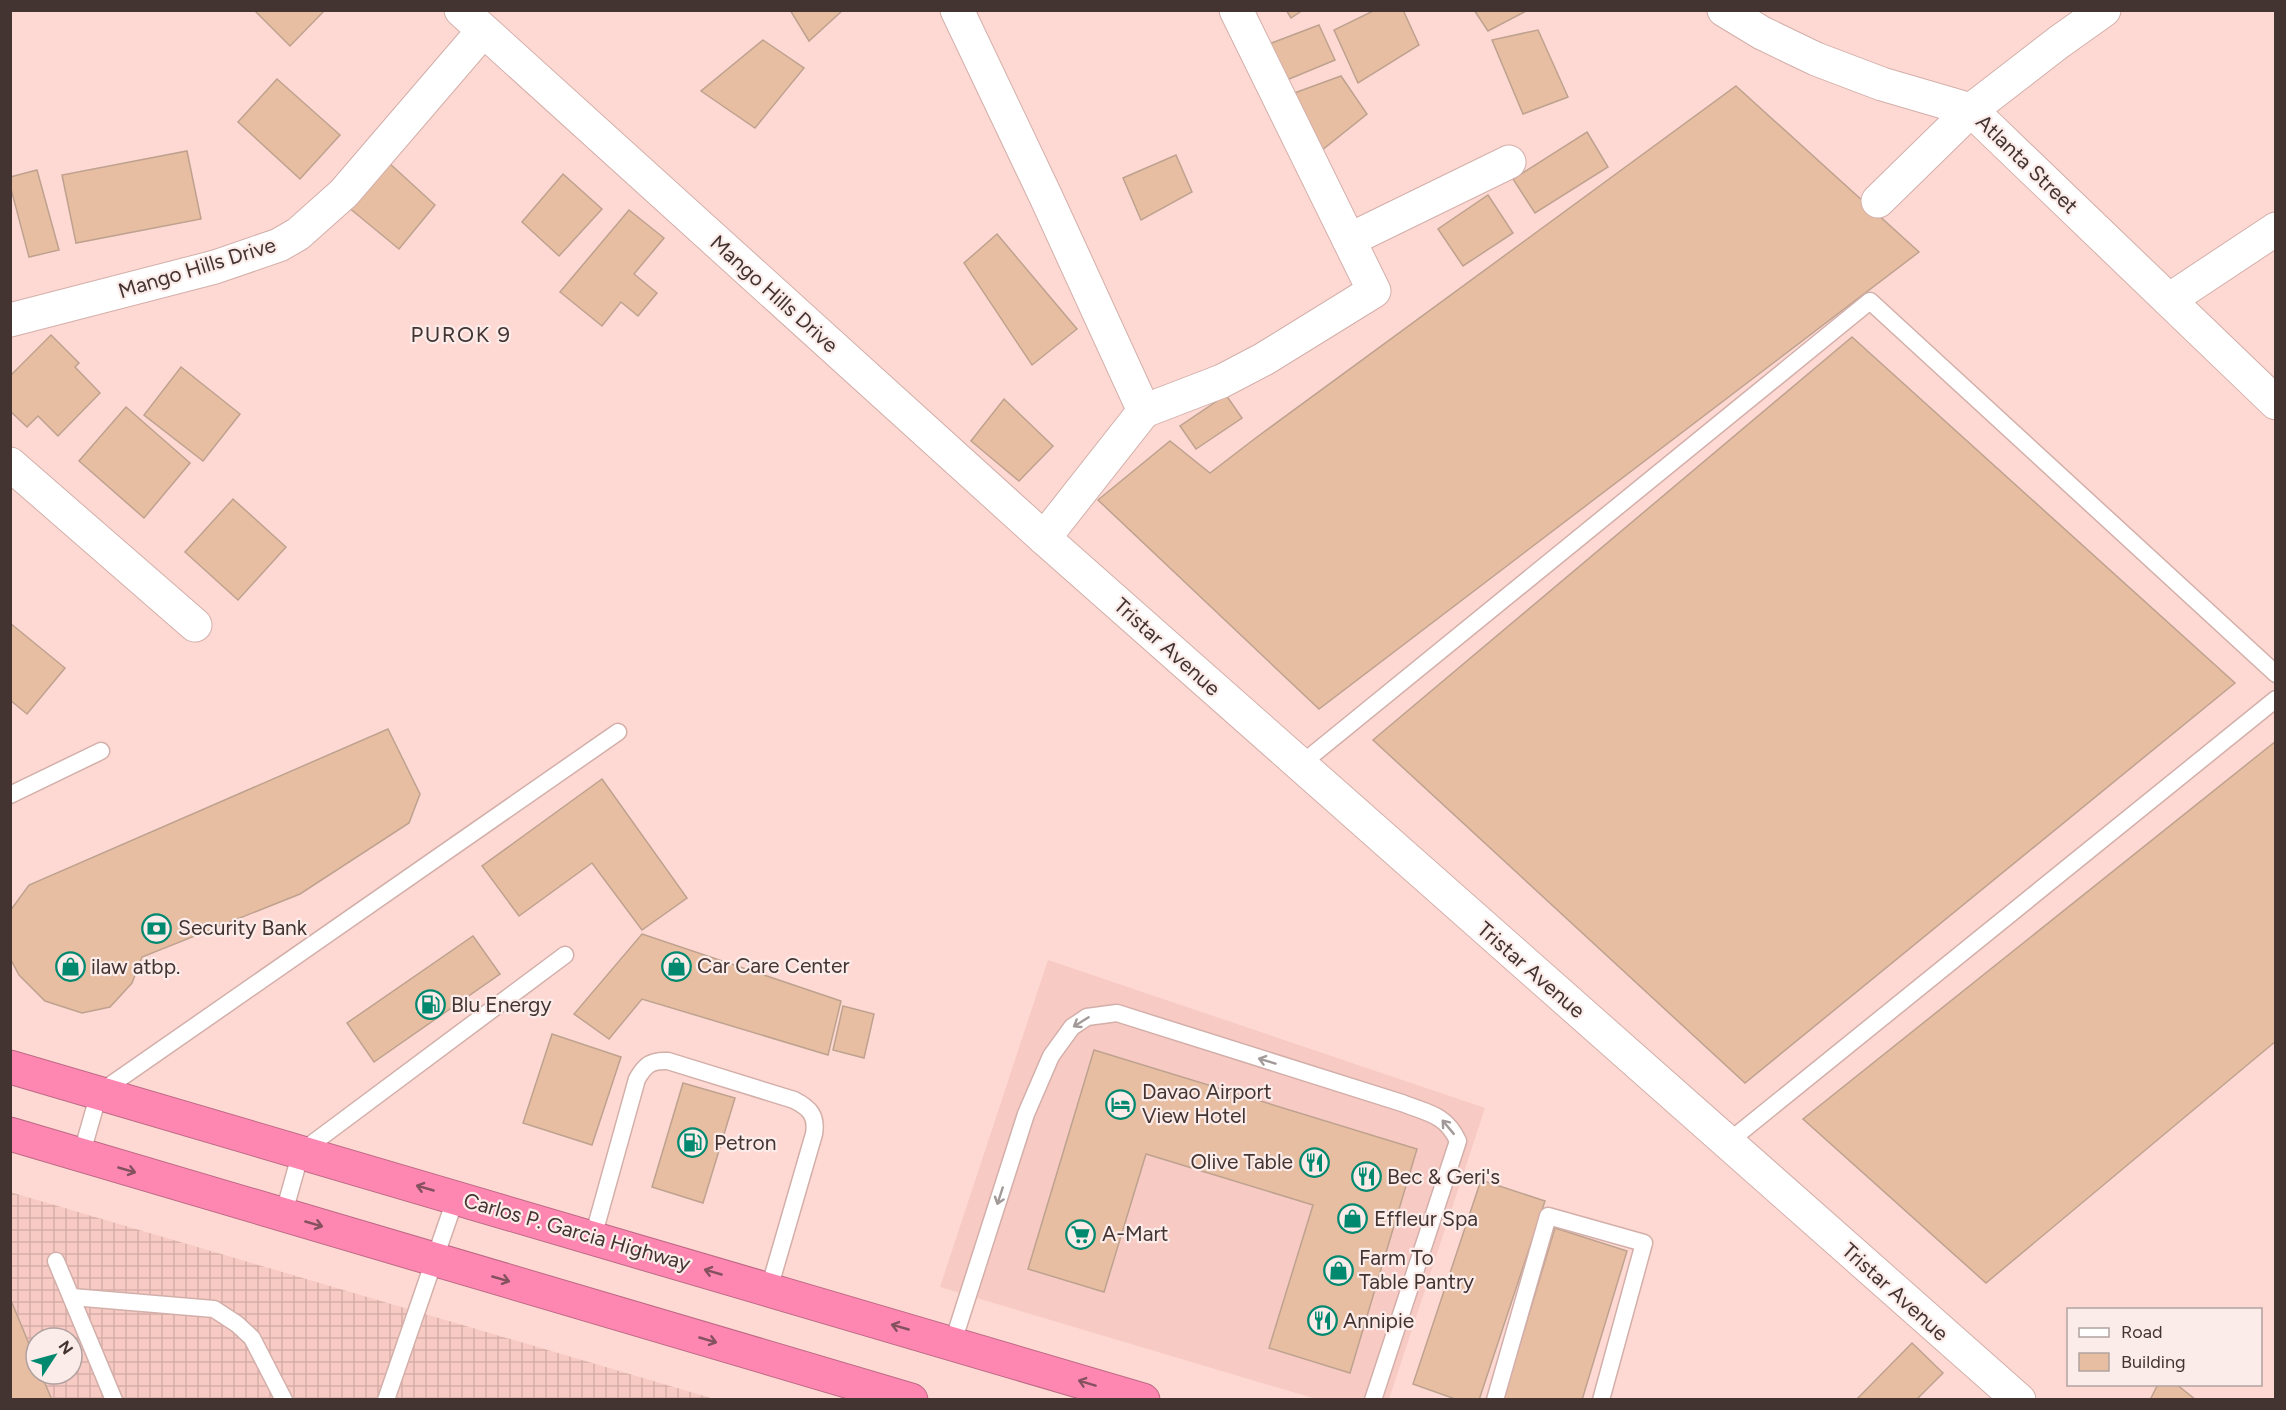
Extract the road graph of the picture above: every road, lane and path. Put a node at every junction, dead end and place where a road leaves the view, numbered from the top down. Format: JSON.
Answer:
{"nodes":[{"id":1,"x":957,"y":10,"type":"edge"},
{"id":2,"x":1236,"y":10,"type":"edge"},
{"id":3,"x":1725,"y":10,"type":"edge"},
{"id":4,"x":2104,"y":10,"type":"edge"},
{"id":5,"x":472,"y":21,"type":"edge"},
{"id":6,"x":1971,"y":110,"type":"junction"},
{"id":7,"x":1509,"y":162,"type":"dead end"},
{"id":8,"x":1878,"y":201,"type":"dead end"},
{"id":9,"x":2276,"y":229,"type":"edge"},
{"id":10,"x":1349,"y":240,"type":"junction"},
{"id":11,"x":2169,"y":300,"type":"junction"},
{"id":12,"x":10,"y":320,"type":"edge"},
{"id":13,"x":2276,"y":402,"type":"edge"},
{"id":14,"x":1144,"y":411,"type":"junction"},
{"id":15,"x":10,"y":464,"type":"edge"},
{"id":16,"x":1044,"y":538,"type":"junction"},
{"id":17,"x":195,"y":625,"type":"dead end"},
{"id":18,"x":2276,"y":674,"type":"edge"},
{"id":19,"x":2276,"y":699,"type":"edge"},
{"id":20,"x":618,"y":732,"type":"dead end"},
{"id":21,"x":101,"y":751,"type":"dead end"},
{"id":22,"x":1300,"y":765,"type":"junction"},
{"id":23,"x":10,"y":795,"type":"edge"},
{"id":24,"x":565,"y":955,"type":"dead end"},
{"id":25,"x":10,"y":1067,"type":"edge"},
{"id":26,"x":99,"y":1093,"type":"junction"},
{"id":27,"x":10,"y":1134,"type":"edge"},
{"id":28,"x":1727,"y":1143,"type":"junction"},
{"id":29,"x":301,"y":1152,"type":"junction"},
{"id":30,"x":81,"y":1156,"type":"junction"},
{"id":31,"x":456,"y":1197,"type":"junction"},
{"id":32,"x":283,"y":1216,"type":"junction"},
{"id":33,"x":593,"y":1237,"type":"junction"},
{"id":34,"x":435,"y":1259,"type":"junction"},
{"id":35,"x":56,"y":1261,"type":"dead end"},
{"id":36,"x":770,"y":1288,"type":"junction"},
{"id":37,"x":72,"y":1298,"type":"junction"},
{"id":38,"x":953,"y":1342,"type":"junction"},
{"id":39,"x":114,"y":1400,"type":"edge"},
{"id":40,"x":284,"y":1400,"type":"edge"},
{"id":41,"x":386,"y":1400,"type":"edge"},
{"id":42,"x":911,"y":1400,"type":"edge"},
{"id":43,"x":1143,"y":1400,"type":"edge"},
{"id":44,"x":1373,"y":1400,"type":"edge"},
{"id":45,"x":1496,"y":1400,"type":"edge"},
{"id":46,"x":1601,"y":1400,"type":"edge"},
{"id":47,"x":2019,"y":1400,"type":"edge"}],
"edges":[{"from":1,"to":14,"type":"street"},
{"from":2,"to":10,"type":"street"},
{"from":3,"to":6,"type":"street","name":"Atlanta Street"},
{"from":4,"to":6,"type":"street"},
{"from":5,"to":12,"type":"street","name":"Mango Hills Drive"},
{"from":5,"to":16,"type":"street","name":"Mango Hills Drive"},
{"from":6,"to":8,"type":"street"},
{"from":6,"to":11,"type":"street","name":"Atlanta Street"},
{"from":7,"to":10,"type":"street"},
{"from":9,"to":11,"type":"street"},
{"from":10,"to":14,"type":"street"},
{"from":11,"to":13,"type":"street","name":"Atlanta Street"},
{"from":14,"to":16,"type":"street"},
{"from":15,"to":17,"type":"street"},
{"from":16,"to":22,"type":"street","name":"Tristar Avenue"},
{"from":18,"to":22,"type":"lane"},
{"from":19,"to":28,"type":"lane"},
{"from":20,"to":26,"type":"lane"},
{"from":21,"to":23,"type":"lane"},
{"from":22,"to":28,"type":"street","name":"Tristar Avenue"},
{"from":24,"to":29,"type":"lane"},
{"from":25,"to":26,"type":"highway","name":"Carlos P. Garcia Highway"},
{"from":26,"to":29,"type":"highway","name":"Carlos P. Garcia Highway"},
{"from":26,"to":30,"type":"lane"},
{"from":27,"to":30,"type":"highway"},
{"from":28,"to":47,"type":"street","name":"Tristar Avenue"},
{"from":31,"to":29,"type":"highway","name":"Carlos P. Garcia Highway","one_way":true},
{"from":29,"to":32,"type":"lane"},
{"from":30,"to":32,"type":"highway","one_way":true},
{"from":31,"to":33,"type":"highway","name":"Carlos P. Garcia Highway"},
{"from":31,"to":34,"type":"lane"},
{"from":32,"to":34,"type":"highway","one_way":true},
{"from":36,"to":33,"type":"highway","name":"Carlos P. Garcia Highway","one_way":true},
{"from":33,"to":36,"type":"lane"},
{"from":34,"to":41,"type":"lane"},
{"from":34,"to":42,"type":"highway","one_way":true},
{"from":35,"to":37,"type":"lane"},
{"from":38,"to":36,"type":"highway","name":"Carlos P. Garcia Highway","one_way":true},
{"from":37,"to":39,"type":"lane"},
{"from":37,"to":40,"type":"lane"},
{"from":43,"to":38,"type":"highway","name":"Carlos P. Garcia Highway","one_way":true},
{"from":44,"to":38,"type":"lane","one_way":true},
{"from":45,"to":46,"type":"lane"}]}
